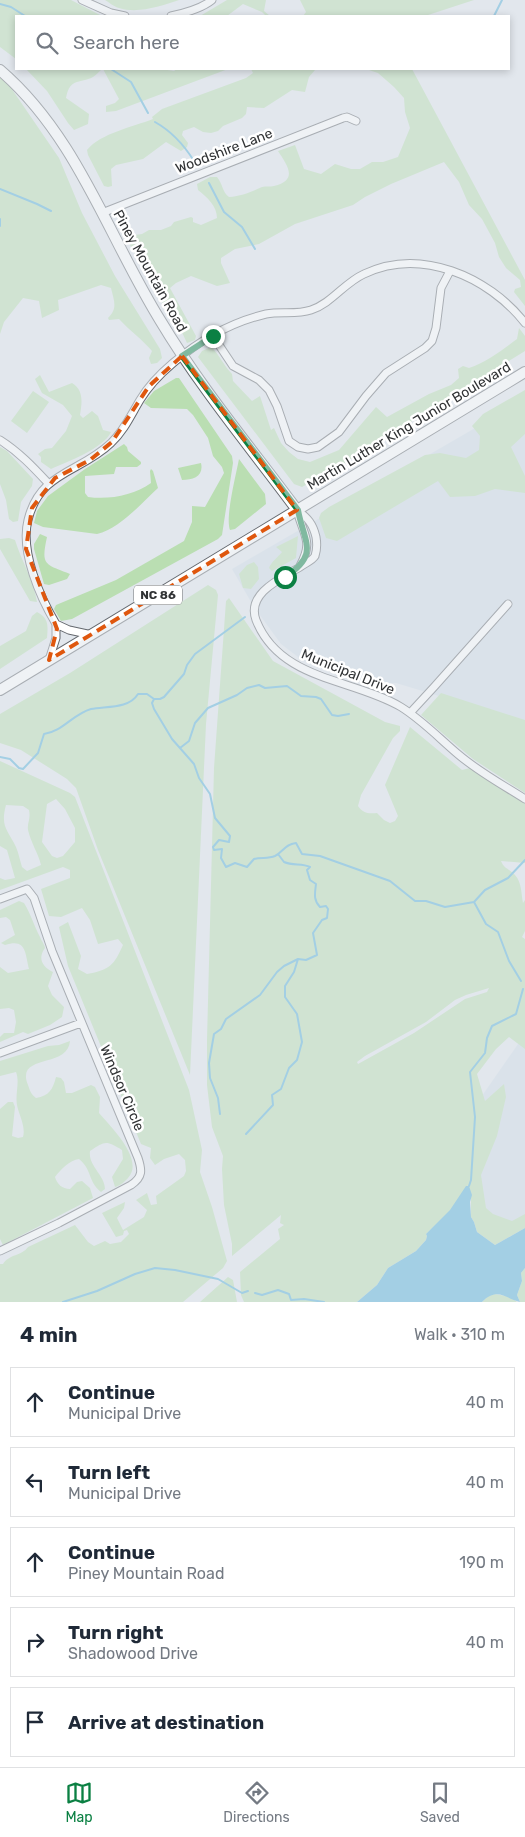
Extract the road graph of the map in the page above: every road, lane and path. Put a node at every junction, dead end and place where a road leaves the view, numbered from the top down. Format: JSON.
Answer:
{"nodes":[{"id":1,"x":82,"y":0,"type":"edge"},
{"id":2,"x":212,"y":0,"type":"edge"},
{"id":3,"x":120,"y":15,"type":"edge"},
{"id":4,"x":176,"y":15,"type":"edge"},
{"id":5,"x":0,"y":70,"type":"edge"},
{"id":6,"x":356,"y":121,"type":"dead end"},
{"id":7,"x":102,"y":213,"type":"junction"},
{"id":8,"x":450,"y":271,"type":"junction"},
{"id":9,"x":525,"y":323,"type":"edge"},
{"id":10,"x":213,"y":336,"type":"junction"},
{"id":11,"x":182,"y":356,"type":"junction"},
{"id":12,"x":525,"y":372,"type":"edge"},
{"id":13,"x":0,"y":440,"type":"edge"},
{"id":14,"x":48,"y":483,"type":"junction"},
{"id":15,"x":298,"y":510,"type":"junction"},
{"id":16,"x":508,"y":604,"type":"dead end"},
{"id":17,"x":56,"y":624,"type":"junction"},
{"id":18,"x":92,"y":635,"type":"junction"},
{"id":19,"x":49,"y":660,"type":"junction"},
{"id":20,"x":0,"y":690,"type":"edge"},
{"id":21,"x":410,"y":713,"type":"junction"},
{"id":22,"x":525,"y":799,"type":"edge"},
{"id":23,"x":0,"y":899,"type":"edge"},
{"id":24,"x":81,"y":1023,"type":"junction"},
{"id":25,"x":0,"y":1053,"type":"edge"},
{"id":26,"x":0,"y":1251,"type":"edge"}],
"edges":[{"from":1,"to":3,"type":"street"},
{"from":2,"to":4,"type":"street"},
{"from":5,"to":7,"type":"main road","name":"Piney Mountain Road"},
{"from":6,"to":7,"type":"street","name":"Woodshire Lane"},
{"from":7,"to":11,"type":"main road","name":"Piney Mountain Road"},
{"from":8,"to":9,"type":"street"},
{"from":8,"to":10,"type":"street"},
{"from":8,"to":10,"type":"street"},
{"from":10,"to":11,"type":"street"},
{"from":11,"to":14,"type":"street"},
{"from":11,"to":15,"type":"main road","name":"Piney Mountain Road"},
{"from":12,"to":15,"type":"main road","name":"Martin Luther King Junior Boulevard","number":"NC 86"},
{"from":13,"to":14,"type":"street"},
{"from":14,"to":17,"type":"street"},
{"from":15,"to":18,"type":"main road","name":"Martin Luther King Junior Boulevard","number":"NC 86"},
{"from":15,"to":21,"type":"street","name":"Municipal Drive"},
{"from":16,"to":21,"type":"street"},
{"from":17,"to":18,"type":"street"},
{"from":17,"to":19,"type":"street"},
{"from":18,"to":19,"type":"main road","name":"Martin Luther King Junior Boulevard","number":"NC 86"},
{"from":19,"to":20,"type":"main road","name":"Martin Luther King Junior Boulevard","number":"NC 86"},
{"from":21,"to":22,"type":"street","name":"Municipal Drive"},
{"from":23,"to":24,"type":"street","name":"Windsor Circle"},
{"from":24,"to":25,"type":"street"},
{"from":24,"to":26,"type":"street","name":"Windsor Circle"}]}
